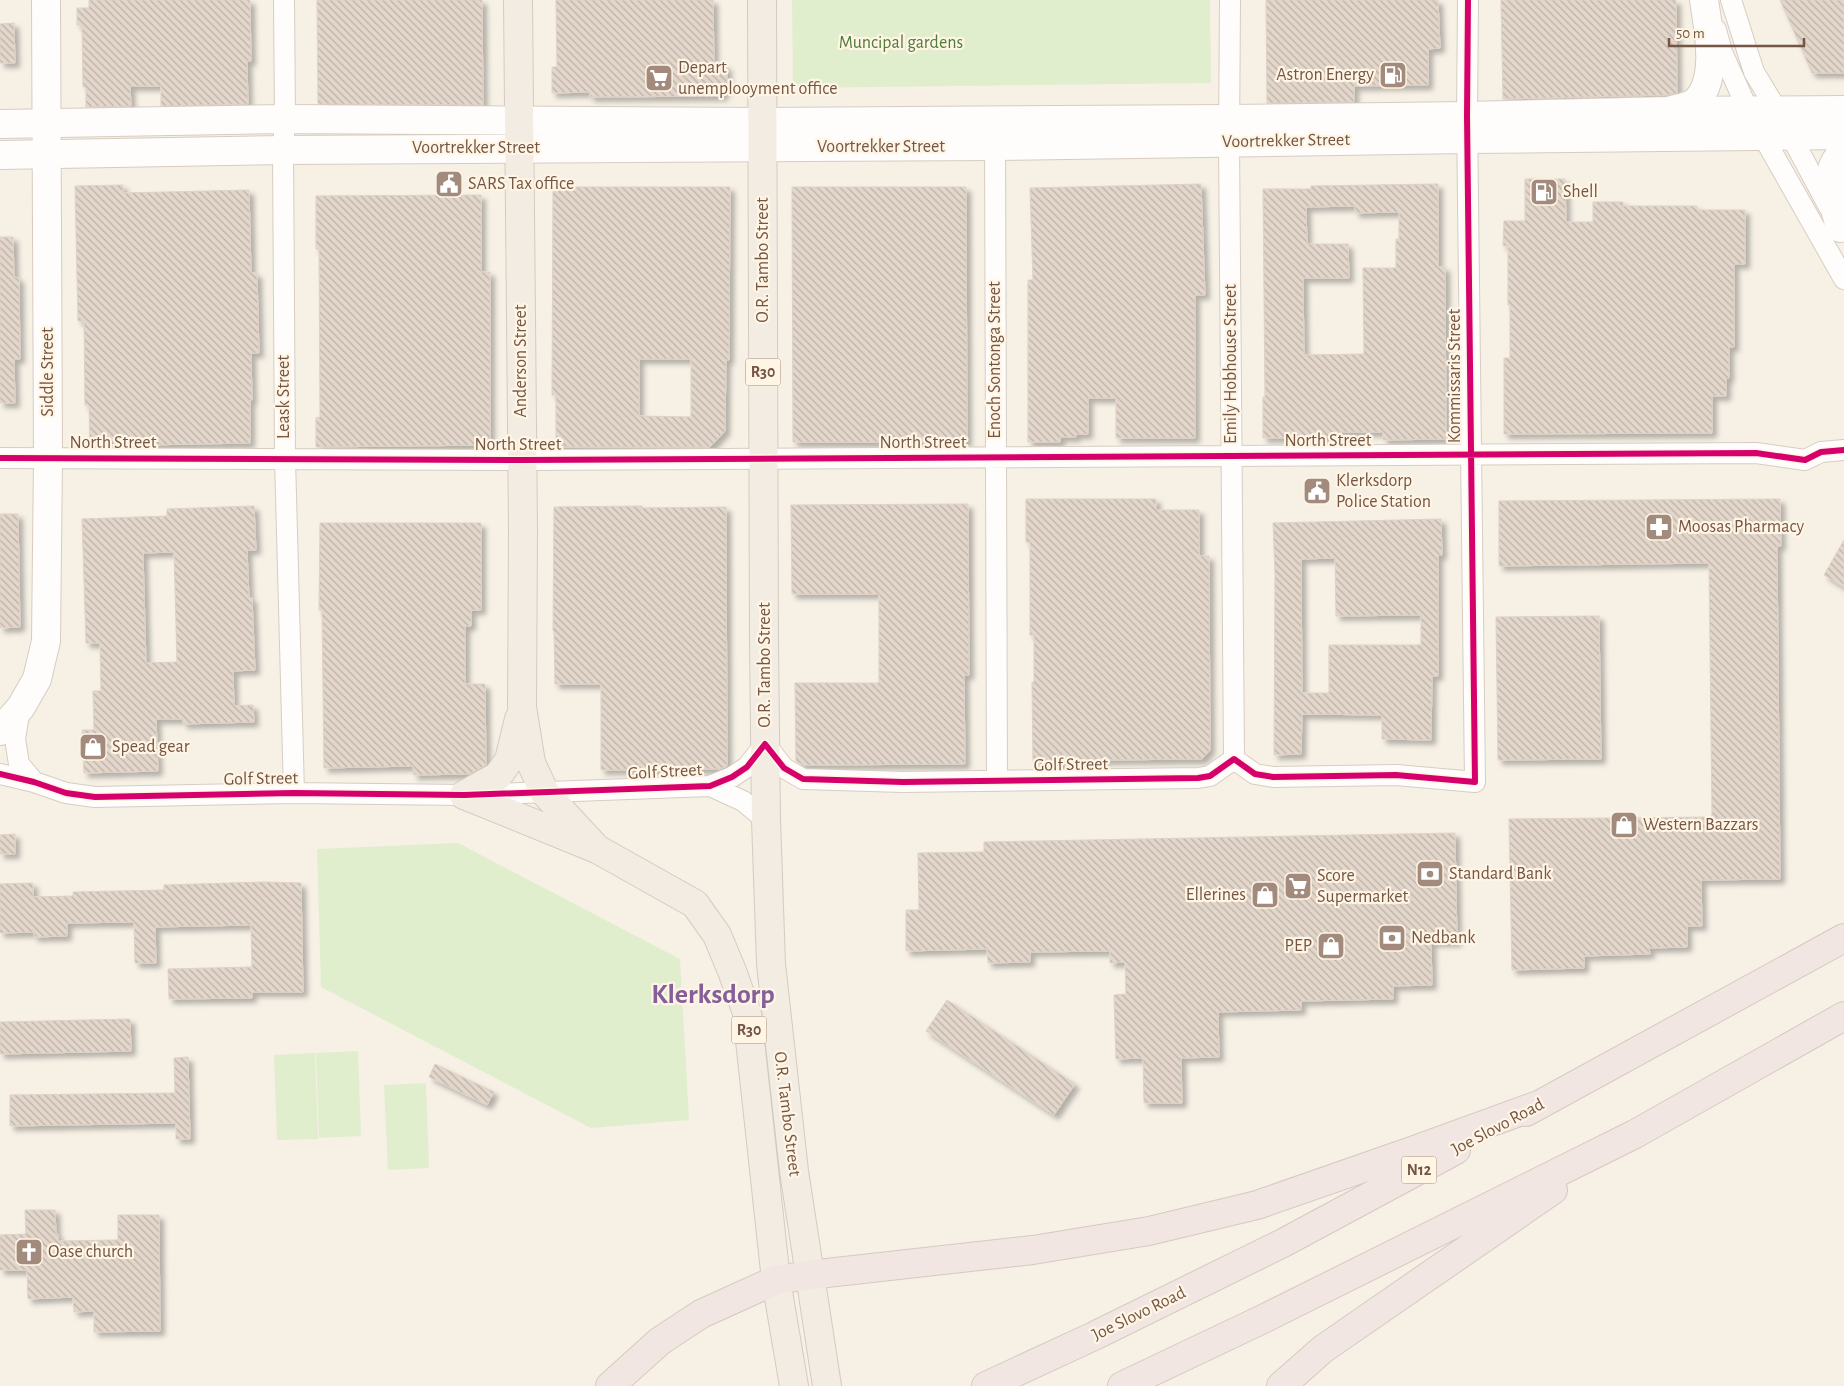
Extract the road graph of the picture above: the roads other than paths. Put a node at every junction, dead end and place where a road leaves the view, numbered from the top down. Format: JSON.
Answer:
{"nodes":[{"id":1,"x":46,"y":0,"type":"edge"},
{"id":2,"x":284,"y":0,"type":"edge"},
{"id":3,"x":518,"y":0,"type":"edge"},
{"id":4,"x":762,"y":0,"type":"edge"},
{"id":5,"x":1230,"y":0,"type":"edge"},
{"id":6,"x":1468,"y":0,"type":"edge"},
{"id":7,"x":1706,"y":0,"type":"edge"},
{"id":8,"x":1731,"y":0,"type":"edge"},
{"id":9,"x":1670,"y":110,"type":"junction"},
{"id":10,"x":1748,"y":110,"type":"junction"},
{"id":11,"x":1777,"y":110,"type":"junction"},
{"id":12,"x":1844,"y":110,"type":"edge"},
{"id":13,"x":285,"y":119,"type":"junction"},
{"id":14,"x":996,"y":119,"type":"junction"},
{"id":15,"x":521,"y":121,"type":"junction"},
{"id":16,"x":0,"y":124,"type":"edge"},
{"id":17,"x":46,"y":124,"type":"junction"},
{"id":18,"x":1467,"y":127,"type":"junction"},
{"id":19,"x":1229,"y":130,"type":"junction"},
{"id":20,"x":762,"y":135,"type":"junction"},
{"id":21,"x":1791,"y":135,"type":"junction"},
{"id":22,"x":1844,"y":135,"type":"edge"},
{"id":23,"x":1762,"y":137,"type":"junction"},
{"id":24,"x":994,"y":146,"type":"junction"},
{"id":25,"x":520,"y":148,"type":"junction"},
{"id":26,"x":283,"y":150,"type":"junction"},
{"id":27,"x":1844,"y":150,"type":"edge"},
{"id":28,"x":46,"y":154,"type":"junction"},
{"id":29,"x":0,"y":155,"type":"edge"},
{"id":30,"x":1842,"y":232,"type":"edge"},
{"id":31,"x":1844,"y":279,"type":"edge"},
{"id":32,"x":1844,"y":450,"type":"edge"},
{"id":33,"x":1471,"y":456,"type":"junction"},
{"id":34,"x":1231,"y":457,"type":"junction"},
{"id":35,"x":0,"y":458,"type":"edge"},
{"id":36,"x":48,"y":458,"type":"junction"},
{"id":37,"x":284,"y":458,"type":"junction"},
{"id":38,"x":764,"y":458,"type":"junction"},
{"id":39,"x":995,"y":458,"type":"junction"},
{"id":40,"x":522,"y":460,"type":"junction"},
{"id":41,"x":20,"y":707,"type":"junction"},
{"id":42,"x":522,"y":707,"type":"junction"},
{"id":43,"x":0,"y":731,"type":"edge"},
{"id":44,"x":765,"y":744,"type":"junction"},
{"id":45,"x":1234,"y":759,"type":"junction"},
{"id":46,"x":0,"y":774,"type":"edge"},
{"id":47,"x":996,"y":781,"type":"junction"},
{"id":48,"x":34,"y":782,"type":"junction"},
{"id":49,"x":710,"y":786,"type":"junction"},
{"id":50,"x":545,"y":792,"type":"junction"},
{"id":51,"x":294,"y":793,"type":"junction"},
{"id":52,"x":464,"y":795,"type":"junction"},
{"id":53,"x":766,"y":820,"type":"junction"},
{"id":54,"x":597,"y":849,"type":"junction"},
{"id":55,"x":1844,"y":938,"type":"edge"},
{"id":56,"x":1844,"y":1016,"type":"edge"},
{"id":57,"x":1541,"y":1104,"type":"junction"},
{"id":58,"x":1635,"y":1134,"type":"junction"},
{"id":59,"x":809,"y":1275,"type":"junction"},
{"id":60,"x":776,"y":1280,"type":"junction"},
{"id":61,"x":610,"y":1386,"type":"edge"},
{"id":62,"x":794,"y":1386,"type":"edge"},
{"id":63,"x":827,"y":1386,"type":"edge"},
{"id":64,"x":986,"y":1386,"type":"edge"},
{"id":65,"x":1122,"y":1386,"type":"edge"},
{"id":66,"x":1281,"y":1386,"type":"edge"}],
"edges":[{"from":1,"to":17,"type":"street","name":"Siddle Street"},
{"from":2,"to":13,"type":"street","name":"Leask Street"},
{"from":3,"to":15,"type":"main road","name":"Anderson Street","number":"R30"},
{"from":4,"to":20,"type":"main road","name":"O.R. Tambo Street","number":"R30"},
{"from":5,"to":19,"type":"street","name":"Emily Hobhouse Street"},
{"from":6,"to":18,"type":"street","name":"Kommissaris Street"},
{"from":7,"to":9,"type":"street"},
{"from":7,"to":10,"type":"street"},
{"from":8,"to":11,"type":"street"},
{"from":9,"to":10,"type":"street","name":"Voortrekker Street"},
{"from":9,"to":18,"type":"street","name":"Voortrekker Street"},
{"from":10,"to":11,"type":"street","name":"Voortrekker Street"},
{"from":10,"to":23,"type":"street"},
{"from":11,"to":12,"type":"street","name":"Voortrekker Street"},
{"from":11,"to":21,"type":"street"},
{"from":13,"to":15,"type":"street","name":"Voortrekker Street"},
{"from":13,"to":17,"type":"street","name":"Voortrekker Street"},
{"from":13,"to":26,"type":"street","name":"Leask Street"},
{"from":14,"to":19,"type":"street","name":"Voortrekker Street"},
{"from":14,"to":20,"type":"street","name":"Voortrekker Street"},
{"from":14,"to":24,"type":"street","name":"Enoch Sontonga Street"},
{"from":15,"to":20,"type":"street","name":"Voortrekker Street"},
{"from":15,"to":25,"type":"main road","name":"Anderson Street","number":"R30"},
{"from":16,"to":17,"type":"street","name":"Voortrekker Street"},
{"from":17,"to":28,"type":"street","name":"Siddle Street"},
{"from":18,"to":19,"type":"street","name":"Voortrekker Street"},
{"from":18,"to":23,"type":"street","name":"Voortrekker Street"},
{"from":18,"to":33,"type":"street","name":"Kommissaris Street"},
{"from":19,"to":24,"type":"street","name":"Voortrekker Street"},
{"from":19,"to":34,"type":"street","name":"Emily Hobhouse Street"},
{"from":20,"to":24,"type":"street","name":"Voortrekker Street"},
{"from":20,"to":25,"type":"street","name":"Voortrekker Street"},
{"from":20,"to":38,"type":"main road","name":"O.R. Tambo Street","number":"R30"},
{"from":21,"to":22,"type":"street","name":"Voortrekker Street"},
{"from":21,"to":23,"type":"street","name":"Voortrekker Street"},
{"from":21,"to":30,"type":"street"},
{"from":23,"to":31,"type":"street"},
{"from":24,"to":39,"type":"street","name":"Enoch Sontonga Street"},
{"from":25,"to":26,"type":"street","name":"Voortrekker Street"},
{"from":25,"to":40,"type":"main road","name":"Anderson Street","number":"R30"},
{"from":26,"to":28,"type":"street","name":"Voortrekker Street"},
{"from":26,"to":37,"type":"street","name":"Leask Street"},
{"from":27,"to":30,"type":"street"},
{"from":28,"to":29,"type":"street","name":"Voortrekker Street"},
{"from":28,"to":36,"type":"street","name":"Siddle Street"},
{"from":32,"to":33,"type":"street","name":"North Street"},
{"from":33,"to":34,"type":"street","name":"North Street"},
{"from":33,"to":45,"type":"street","name":"Kommissaris Street"},
{"from":34,"to":39,"type":"street","name":"North Street"},
{"from":34,"to":45,"type":"street","name":"Emily Hobhouse Street"},
{"from":35,"to":36,"type":"street","name":"North Street"},
{"from":36,"to":37,"type":"street","name":"North Street"},
{"from":36,"to":41,"type":"street","name":"Siddle Street"},
{"from":37,"to":40,"type":"street","name":"North Street"},
{"from":37,"to":51,"type":"street","name":"Leask Street"},
{"from":38,"to":39,"type":"street","name":"North Street"},
{"from":38,"to":40,"type":"street","name":"North Street"},
{"from":38,"to":44,"type":"main road","name":"O.R. Tambo Street","number":"R30"},
{"from":39,"to":47,"type":"street","name":"Enoch Sontonga Street"},
{"from":40,"to":42,"type":"main road","name":"Anderson Street","number":"R30"},
{"from":41,"to":43,"type":"street","name":"Siddle Street"},
{"from":41,"to":48,"type":"street"},
{"from":42,"to":50,"type":"main road","name":"Anderson Street","number":"R30"},
{"from":42,"to":52,"type":"main road"},
{"from":44,"to":47,"type":"street","name":"Golf Street"},
{"from":44,"to":49,"type":"street","name":"Golf Street"},
{"from":44,"to":53,"type":"main road","name":"O.R. Tambo Street","number":"R30"},
{"from":45,"to":47,"type":"street","name":"Golf Street"},
{"from":46,"to":48,"type":"street","name":"Golf Street"},
{"from":48,"to":51,"type":"street","name":"Golf Street"},
{"from":49,"to":50,"type":"street","name":"Golf Street"},
{"from":49,"to":53,"type":"street","name":"Golf Street"},
{"from":50,"to":52,"type":"street","name":"Golf Street"},
{"from":50,"to":54,"type":"main road","name":"Anderson Street","number":"R30"},
{"from":51,"to":52,"type":"street","name":"Golf Street"},
{"from":52,"to":54,"type":"main road"},
{"from":53,"to":59,"type":"main road","name":"O.R. Tambo Street","number":"R30"},
{"from":54,"to":60,"type":"main road","name":"O.R. Tambo Street","number":"R30"},
{"from":55,"to":57,"type":"highway","name":"Joe Slovo Road","number":"N12"},
{"from":56,"to":58,"type":"highway"},
{"from":57,"to":59,"type":"highway"},
{"from":57,"to":64,"type":"highway","name":"Joe Slovo Road","number":"N12"},
{"from":58,"to":65,"type":"highway"},
{"from":58,"to":66,"type":"highway"},
{"from":59,"to":60,"type":"highway"},
{"from":59,"to":63,"type":"main road","name":"O.R. Tambo Street","number":"R30"},
{"from":60,"to":61,"type":"highway"},
{"from":60,"to":62,"type":"main road","name":"O.R. Tambo Street","number":"R30"}]}
